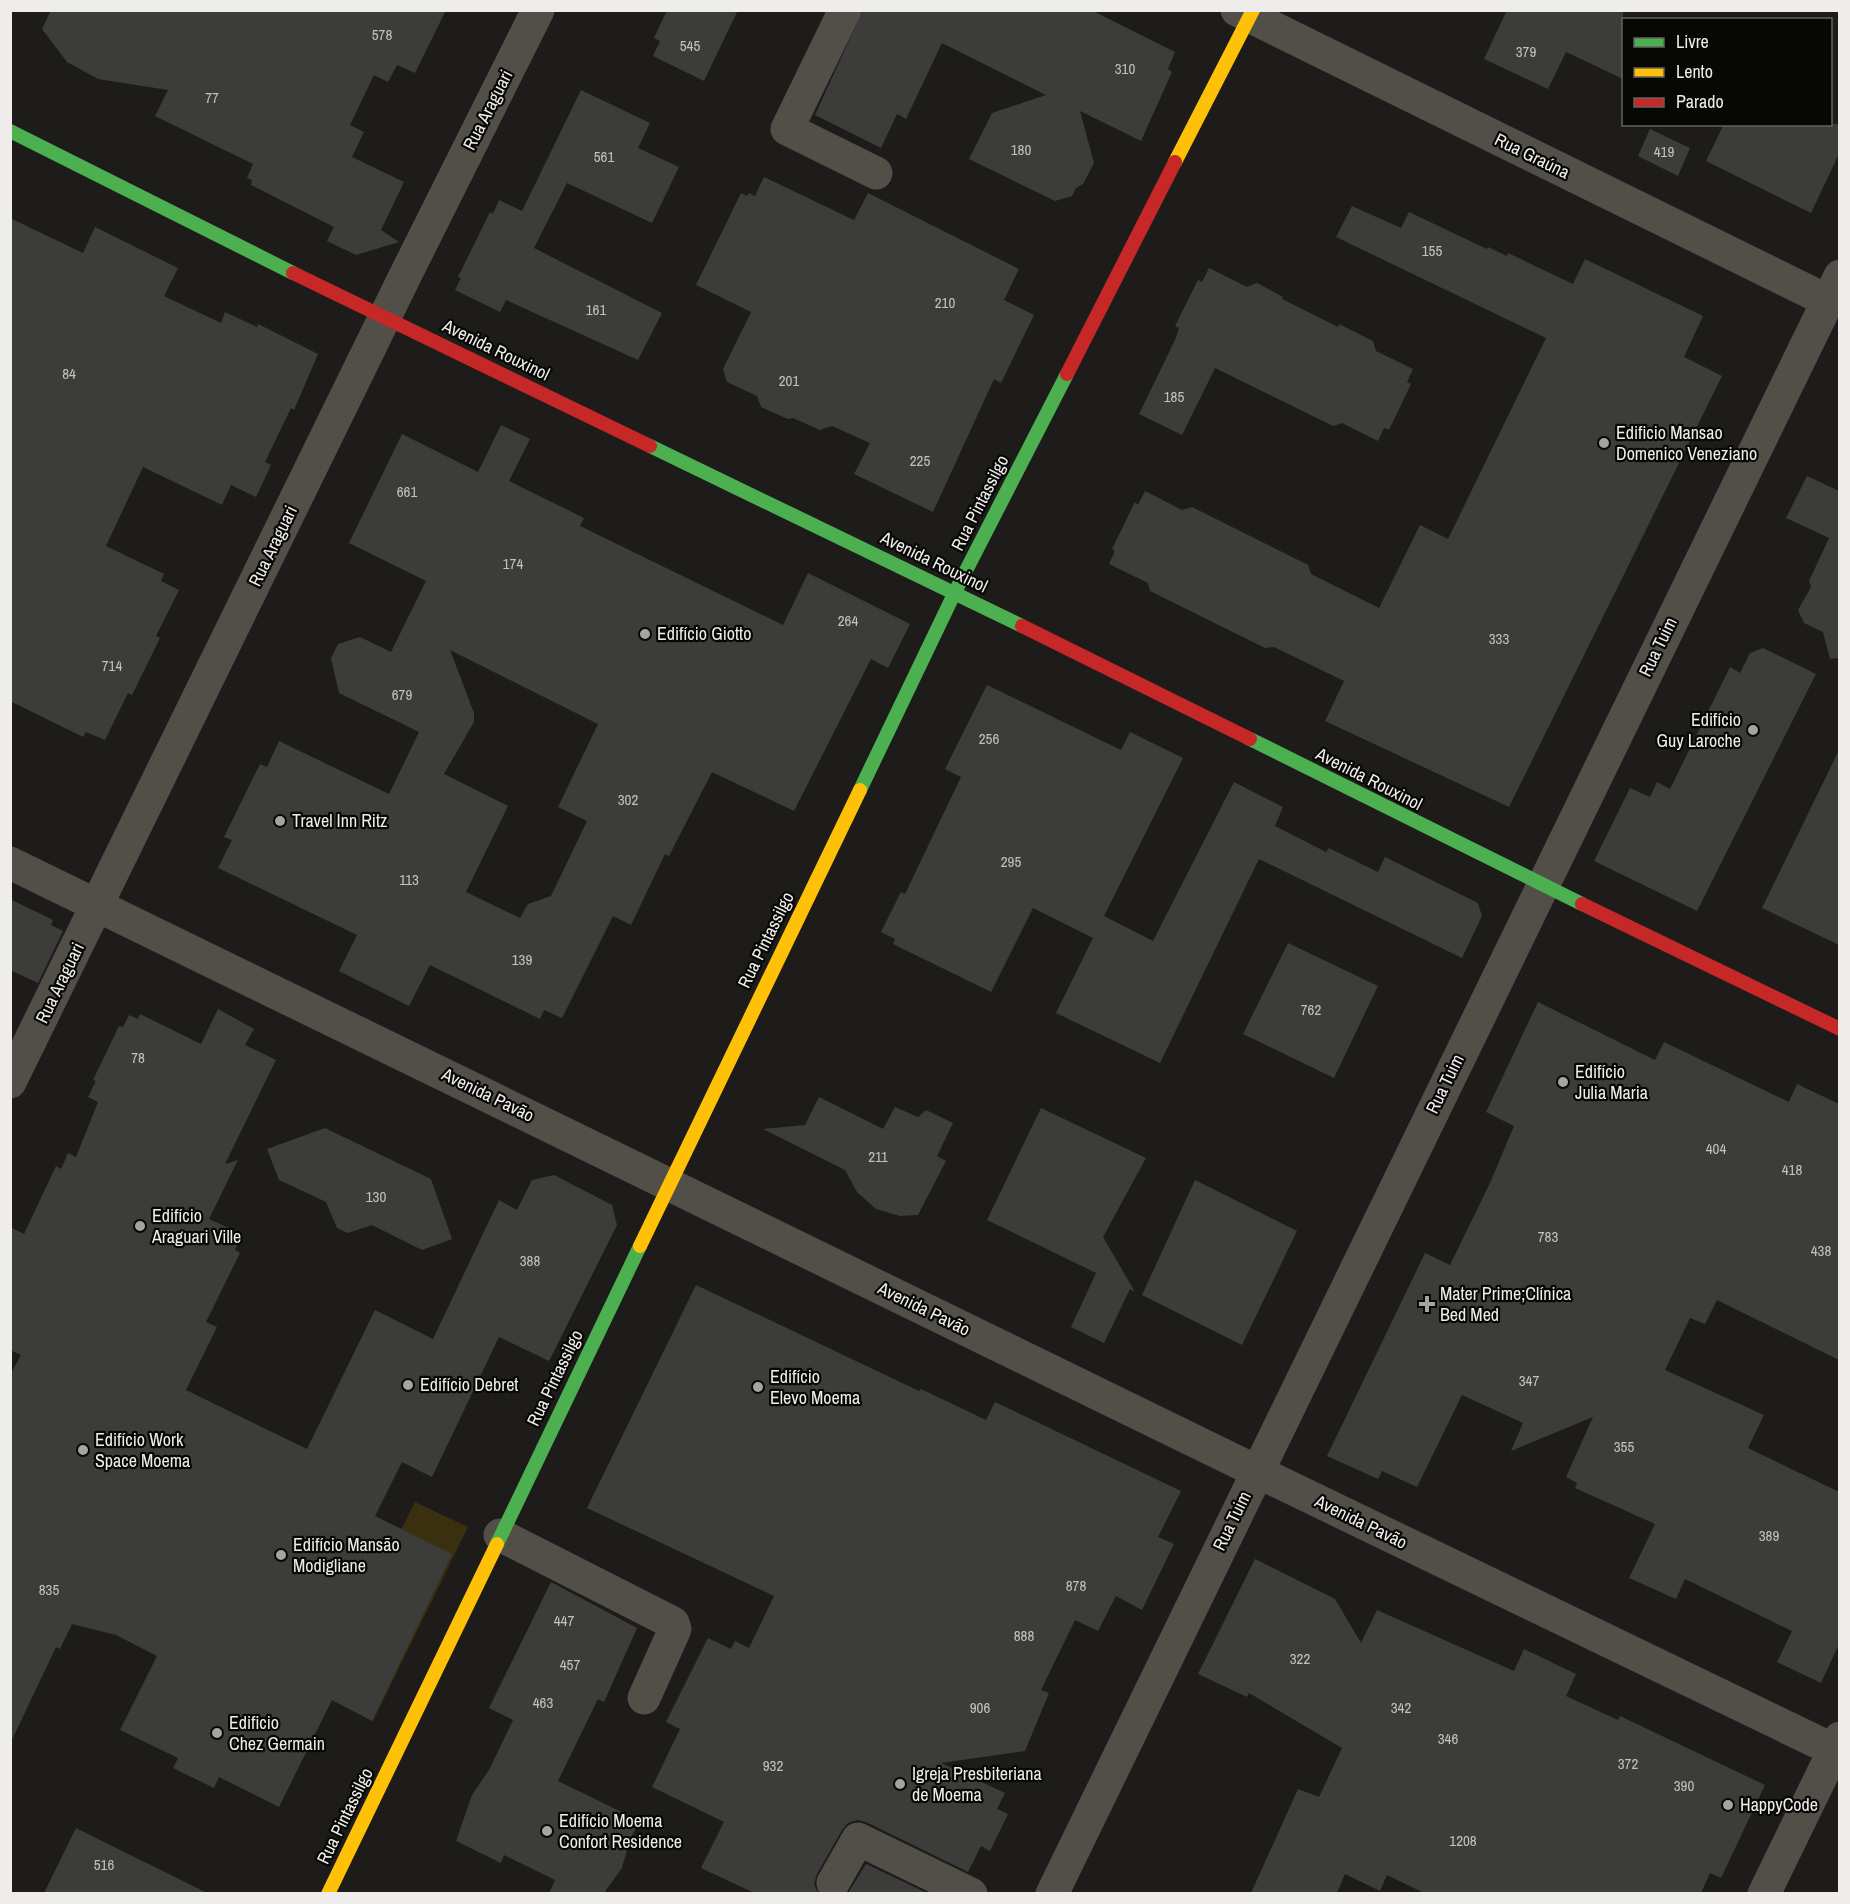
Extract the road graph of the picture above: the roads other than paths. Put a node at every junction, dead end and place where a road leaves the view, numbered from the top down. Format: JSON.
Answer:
{"nodes":[{"id":1,"x":538,"y":10,"type":"edge"},
{"id":2,"x":845,"y":10,"type":"edge"},
{"id":3,"x":1247,"y":13,"type":"edge"},
{"id":4,"x":10,"y":131,"type":"edge"},
{"id":5,"x":876,"y":173,"type":"dead end"},
{"id":6,"x":1834,"y":289,"type":"edge"},
{"id":7,"x":385,"y":318,"type":"junction"},
{"id":8,"x":954,"y":592,"type":"junction"},
{"id":9,"x":10,"y":863,"type":"edge"},
{"id":10,"x":1541,"y":885,"type":"junction"},
{"id":11,"x":99,"y":905,"type":"junction"},
{"id":12,"x":1839,"y":1029,"type":"edge"},
{"id":13,"x":10,"y":1082,"type":"edge"},
{"id":14,"x":668,"y":1183,"type":"junction"},
{"id":15,"x":1256,"y":1472,"type":"junction"},
{"id":16,"x":500,"y":1535,"type":"junction"},
{"id":17,"x":644,"y":1698,"type":"dead end"},
{"id":18,"x":1838,"y":1747,"type":"edge"},
{"id":19,"x":833,"y":1883,"type":"dead end"},
{"id":20,"x":328,"y":1893,"type":"edge"},
{"id":21,"x":971,"y":1893,"type":"edge"},
{"id":22,"x":1052,"y":1893,"type":"edge"},
{"id":23,"x":1764,"y":1893,"type":"edge"}],
"edges":[{"from":1,"to":7,"type":"street","name":"Rua Araguari"},
{"from":2,"to":5,"type":"street"},
{"from":3,"to":6,"type":"street","name":"Rua Graúna"},
{"from":3,"to":8,"type":"street","name":"Rua Pintassilgo"},
{"from":4,"to":7,"type":"street","name":"Avenida Rouxinol"},
{"from":6,"to":10,"type":"street","name":"Rua Tuim"},
{"from":7,"to":8,"type":"street","name":"Avenida Rouxinol"},
{"from":7,"to":11,"type":"street","name":"Rua Araguari"},
{"from":8,"to":10,"type":"street","name":"Avenida Rouxinol"},
{"from":8,"to":14,"type":"street","name":"Rua Pintassilgo"},
{"from":9,"to":11,"type":"street","name":"Avenida Pavão"},
{"from":10,"to":12,"type":"street","name":"Avenida Rouxinol"},
{"from":10,"to":15,"type":"street","name":"Rua Tuim"},
{"from":11,"to":13,"type":"street","name":"Rua Araguari"},
{"from":11,"to":14,"type":"street","name":"Avenida Pavão"},
{"from":14,"to":15,"type":"street","name":"Avenida Pavão"},
{"from":14,"to":16,"type":"street","name":"Rua Pintassilgo"},
{"from":15,"to":18,"type":"street","name":"Avenida Pavão"},
{"from":15,"to":22,"type":"street","name":"Rua Tuim"},
{"from":16,"to":17,"type":"street"},
{"from":16,"to":20,"type":"street","name":"Rua Pintassilgo"},
{"from":18,"to":23,"type":"street"},
{"from":19,"to":21,"type":"street"}]}
